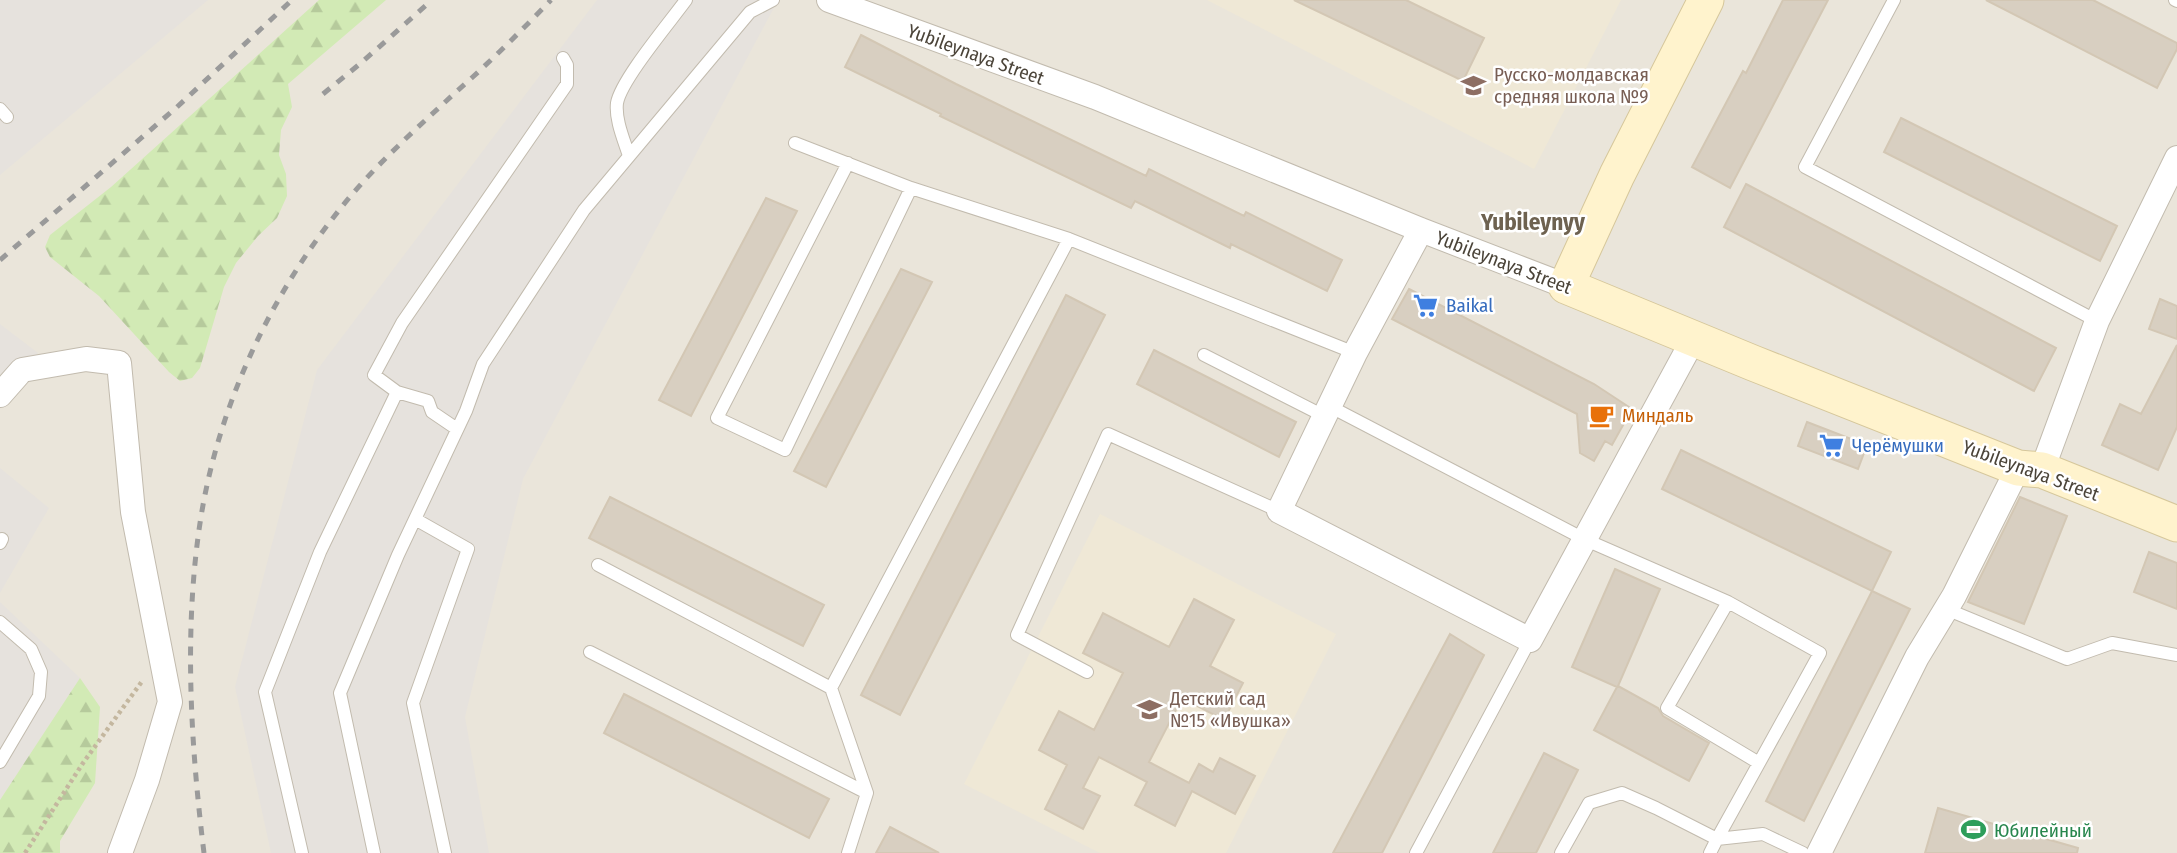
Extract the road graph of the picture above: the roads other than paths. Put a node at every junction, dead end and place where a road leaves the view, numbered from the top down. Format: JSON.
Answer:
{"nodes":[{"id":1,"x":686,"y":0,"type":"edge"},
{"id":2,"x":773,"y":0,"type":"edge"},
{"id":3,"x":829,"y":0,"type":"edge"},
{"id":4,"x":1706,"y":0,"type":"edge"},
{"id":5,"x":1894,"y":0,"type":"edge"},
{"id":6,"x":564,"y":58,"type":"dead end"},
{"id":7,"x":795,"y":143,"type":"dead end"},
{"id":8,"x":629,"y":156,"type":"junction"},
{"id":9,"x":2177,"y":158,"type":"edge"},
{"id":10,"x":848,"y":163,"type":"junction"},
{"id":11,"x":911,"y":188,"type":"junction"},
{"id":12,"x":1421,"y":230,"type":"junction"},
{"id":13,"x":1069,"y":239,"type":"junction"},
{"id":14,"x":1566,"y":285,"type":"junction"},
{"id":15,"x":2097,"y":321,"type":"junction"},
{"id":16,"x":1694,"y":338,"type":"junction"},
{"id":17,"x":1355,"y":353,"type":"junction"},
{"id":18,"x":1204,"y":355,"type":"dead end"},
{"id":19,"x":397,"y":392,"type":"junction"},
{"id":20,"x":0,"y":395,"type":"edge"},
{"id":21,"x":1326,"y":411,"type":"junction"},
{"id":22,"x":457,"y":429,"type":"junction"},
{"id":23,"x":2030,"y":469,"type":"junction"},
{"id":24,"x":1279,"y":511,"type":"junction"},
{"id":25,"x":2174,"y":516,"type":"edge"},
{"id":26,"x":415,"y":519,"type":"junction"},
{"id":27,"x":1586,"y":540,"type":"junction"},
{"id":28,"x":598,"y":565,"type":"dead end"},
{"id":29,"x":1728,"y":602,"type":"junction"},
{"id":30,"x":1946,"y":609,"type":"junction"},
{"id":31,"x":0,"y":622,"type":"edge"},
{"id":32,"x":1530,"y":640,"type":"junction"},
{"id":33,"x":590,"y":652,"type":"dead end"},
{"id":34,"x":2177,"y":655,"type":"edge"},
{"id":35,"x":1087,"y":672,"type":"dead end"},
{"id":36,"x":831,"y":688,"type":"junction"},
{"id":37,"x":0,"y":762,"type":"edge"},
{"id":38,"x":1759,"y":763,"type":"junction"},
{"id":39,"x":867,"y":793,"type":"junction"},
{"id":40,"x":1717,"y":839,"type":"junction"},
{"id":41,"x":120,"y":853,"type":"edge"},
{"id":42,"x":302,"y":853,"type":"edge"},
{"id":43,"x":374,"y":853,"type":"edge"},
{"id":44,"x":445,"y":853,"type":"edge"},
{"id":45,"x":848,"y":853,"type":"edge"},
{"id":46,"x":1416,"y":853,"type":"edge"},
{"id":47,"x":1561,"y":853,"type":"edge"},
{"id":48,"x":1710,"y":853,"type":"edge"},
{"id":49,"x":1803,"y":853,"type":"edge"},
{"id":50,"x":1819,"y":853,"type":"edge"}],
"edges":[{"from":1,"to":8,"type":"lane"},
{"from":2,"to":8,"type":"lane"},
{"from":3,"to":12,"type":"street","name":"Yubileynaya Street"},
{"from":4,"to":14,"type":"street"},
{"from":5,"to":15,"type":"lane"},
{"from":6,"to":19,"type":"lane"},
{"from":7,"to":10,"type":"lane"},
{"from":8,"to":22,"type":"lane"},
{"from":9,"to":15,"type":"street"},
{"from":10,"to":11,"type":"lane"},
{"from":10,"to":11,"type":"lane"},
{"from":11,"to":13,"type":"lane"},
{"from":12,"to":14,"type":"street","name":"Yubileynaya Street"},
{"from":12,"to":17,"type":"street"},
{"from":13,"to":17,"type":"lane"},
{"from":13,"to":36,"type":"lane"},
{"from":14,"to":16,"type":"street","name":"Yubileynaya Street"},
{"from":15,"to":23,"type":"street"},
{"from":16,"to":23,"type":"street","name":"Yubileynaya Street"},
{"from":16,"to":27,"type":"street"},
{"from":17,"to":21,"type":"street"},
{"from":18,"to":21,"type":"lane"},
{"from":19,"to":22,"type":"lane"},
{"from":19,"to":42,"type":"lane"},
{"from":20,"to":41,"type":"street"},
{"from":21,"to":24,"type":"street"},
{"from":21,"to":27,"type":"lane"},
{"from":22,"to":26,"type":"lane"},
{"from":23,"to":25,"type":"street","name":"Yubileynaya Street"},
{"from":23,"to":30,"type":"street"},
{"from":24,"to":32,"type":"street"},
{"from":24,"to":35,"type":"lane"},
{"from":26,"to":43,"type":"lane"},
{"from":26,"to":44,"type":"lane"},
{"from":27,"to":29,"type":"lane"},
{"from":27,"to":32,"type":"street"},
{"from":28,"to":36,"type":"lane"},
{"from":29,"to":38,"type":"lane"},
{"from":29,"to":38,"type":"lane"},
{"from":30,"to":34,"type":"lane"},
{"from":30,"to":50,"type":"street"},
{"from":31,"to":37,"type":"lane"},
{"from":32,"to":46,"type":"lane"},
{"from":33,"to":39,"type":"lane"},
{"from":36,"to":39,"type":"lane"},
{"from":38,"to":40,"type":"lane"},
{"from":39,"to":45,"type":"lane"},
{"from":40,"to":47,"type":"lane"},
{"from":40,"to":48,"type":"lane"},
{"from":40,"to":49,"type":"lane"}]}
